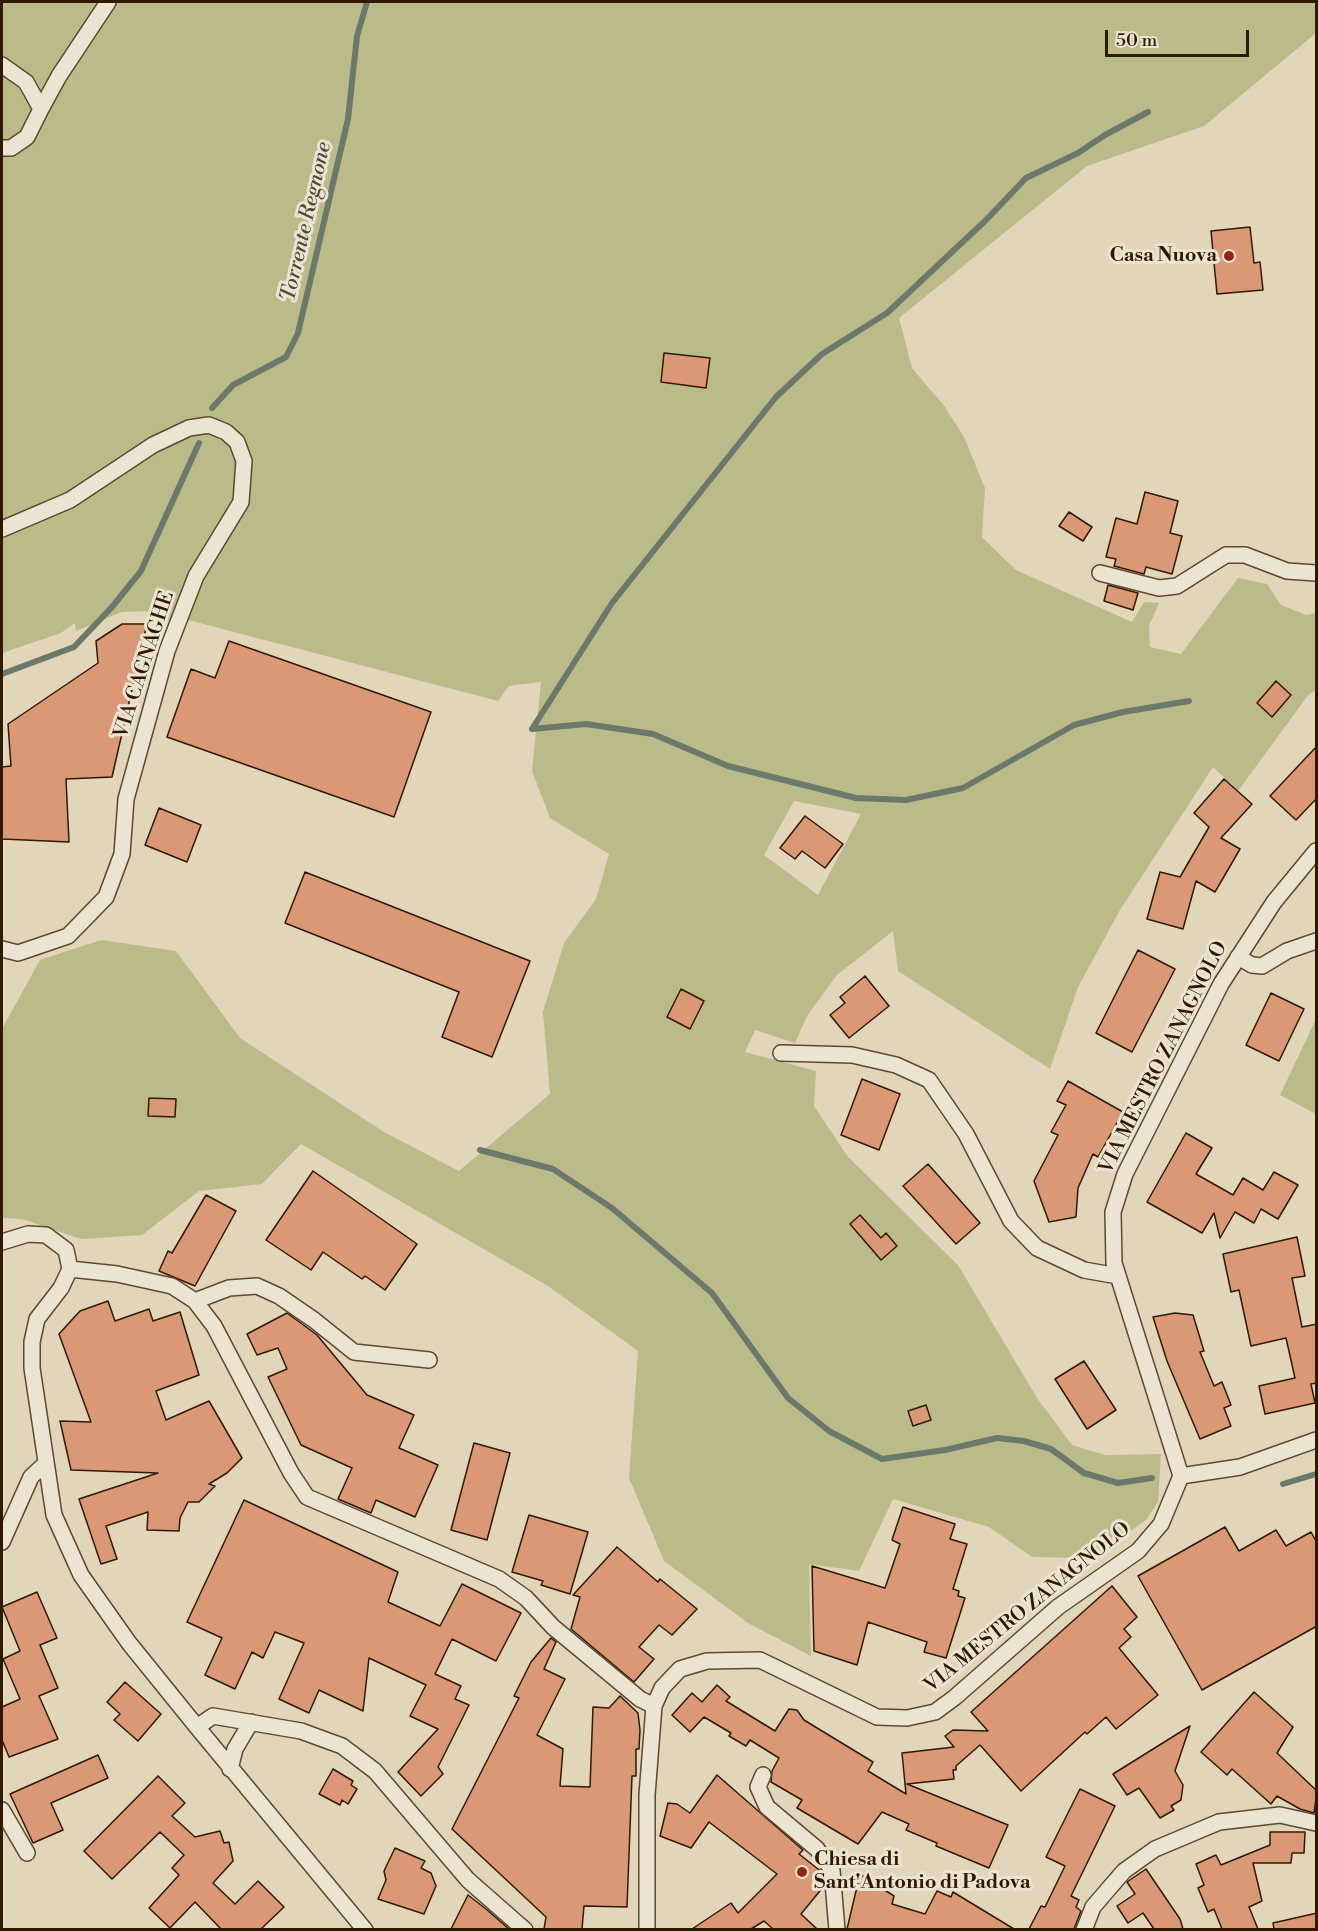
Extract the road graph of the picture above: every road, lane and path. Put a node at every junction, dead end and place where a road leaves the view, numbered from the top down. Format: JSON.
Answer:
{"nodes":[{"id":1,"x":108,"y":2,"type":"edge"},
{"id":2,"x":2,"y":65,"type":"edge"},
{"id":3,"x":42,"y":110,"type":"junction"},
{"id":4,"x":2,"y":148,"type":"edge"},
{"id":5,"x":2,"y":529,"type":"edge"},
{"id":6,"x":1100,"y":573,"type":"dead end"},
{"id":7,"x":1317,"y":573,"type":"edge"},
{"id":8,"x":1317,"y":851,"type":"edge"},
{"id":9,"x":1317,"y":941,"type":"edge"},
{"id":10,"x":2,"y":949,"type":"edge"},
{"id":11,"x":1238,"y":957,"type":"junction"},
{"id":12,"x":780,"y":1053,"type":"dead end"},
{"id":13,"x":2,"y":1242,"type":"edge"},
{"id":14,"x":70,"y":1269,"type":"junction"},
{"id":15,"x":1118,"y":1276,"type":"junction"},
{"id":16,"x":195,"y":1300,"type":"junction"},
{"id":17,"x":429,"y":1360,"type":"dead end"},
{"id":18,"x":1317,"y":1440,"type":"edge"},
{"id":19,"x":45,"y":1464,"type":"junction"},
{"id":20,"x":1181,"y":1476,"type":"junction"},
{"id":21,"x":2,"y":1542,"type":"edge"},
{"id":22,"x":654,"y":1706,"type":"junction"},
{"id":23,"x":250,"y":1722,"type":"junction"},
{"id":24,"x":197,"y":1727,"type":"junction"},
{"id":25,"x":230,"y":1769,"type":"junction"},
{"id":26,"x":764,"y":1775,"type":"dead end"},
{"id":27,"x":2,"y":1810,"type":"edge"},
{"id":28,"x":1317,"y":1823,"type":"edge"},
{"id":29,"x":27,"y":1853,"type":"dead end"},
{"id":30,"x":365,"y":1929,"type":"edge"},
{"id":31,"x":525,"y":1929,"type":"edge"},
{"id":32,"x":647,"y":1929,"type":"edge"},
{"id":33,"x":837,"y":1929,"type":"edge"},
{"id":34,"x":1084,"y":1929,"type":"edge"}],
"edges":[{"from":1,"to":3,"type":"street"},
{"from":2,"to":3,"type":"street"},
{"from":3,"to":4,"type":"street"},
{"from":5,"to":10,"type":"street","name":"VIA CAGNAGHE"},
{"from":6,"to":7,"type":"street"},
{"from":8,"to":11,"type":"street","name":"VIA MESTRO ZANAGNOLO"},
{"from":9,"to":11,"type":"street"},
{"from":11,"to":15,"type":"street","name":"VIA MESTRO ZANAGNOLO"},
{"from":12,"to":15,"type":"street"},
{"from":13,"to":14,"type":"street"},
{"from":14,"to":16,"type":"street"},
{"from":14,"to":19,"type":"street"},
{"from":15,"to":20,"type":"street","name":"VIA MESTRO ZANAGNOLO"},
{"from":16,"to":17,"type":"street"},
{"from":16,"to":22,"type":"street"},
{"from":18,"to":20,"type":"street"},
{"from":19,"to":21,"type":"street"},
{"from":19,"to":24,"type":"street"},
{"from":20,"to":22,"type":"street","name":"VIA MESTRO ZANAGNOLO"},
{"from":22,"to":32,"type":"street","name":"VIA MESTRO ZANAGNOLO"},
{"from":23,"to":24,"type":"street"},
{"from":23,"to":25,"type":"street"},
{"from":23,"to":31,"type":"street"},
{"from":24,"to":25,"type":"street"},
{"from":25,"to":30,"type":"street"},
{"from":26,"to":33,"type":"street"},
{"from":27,"to":29,"type":"street"},
{"from":28,"to":34,"type":"street"}]}
